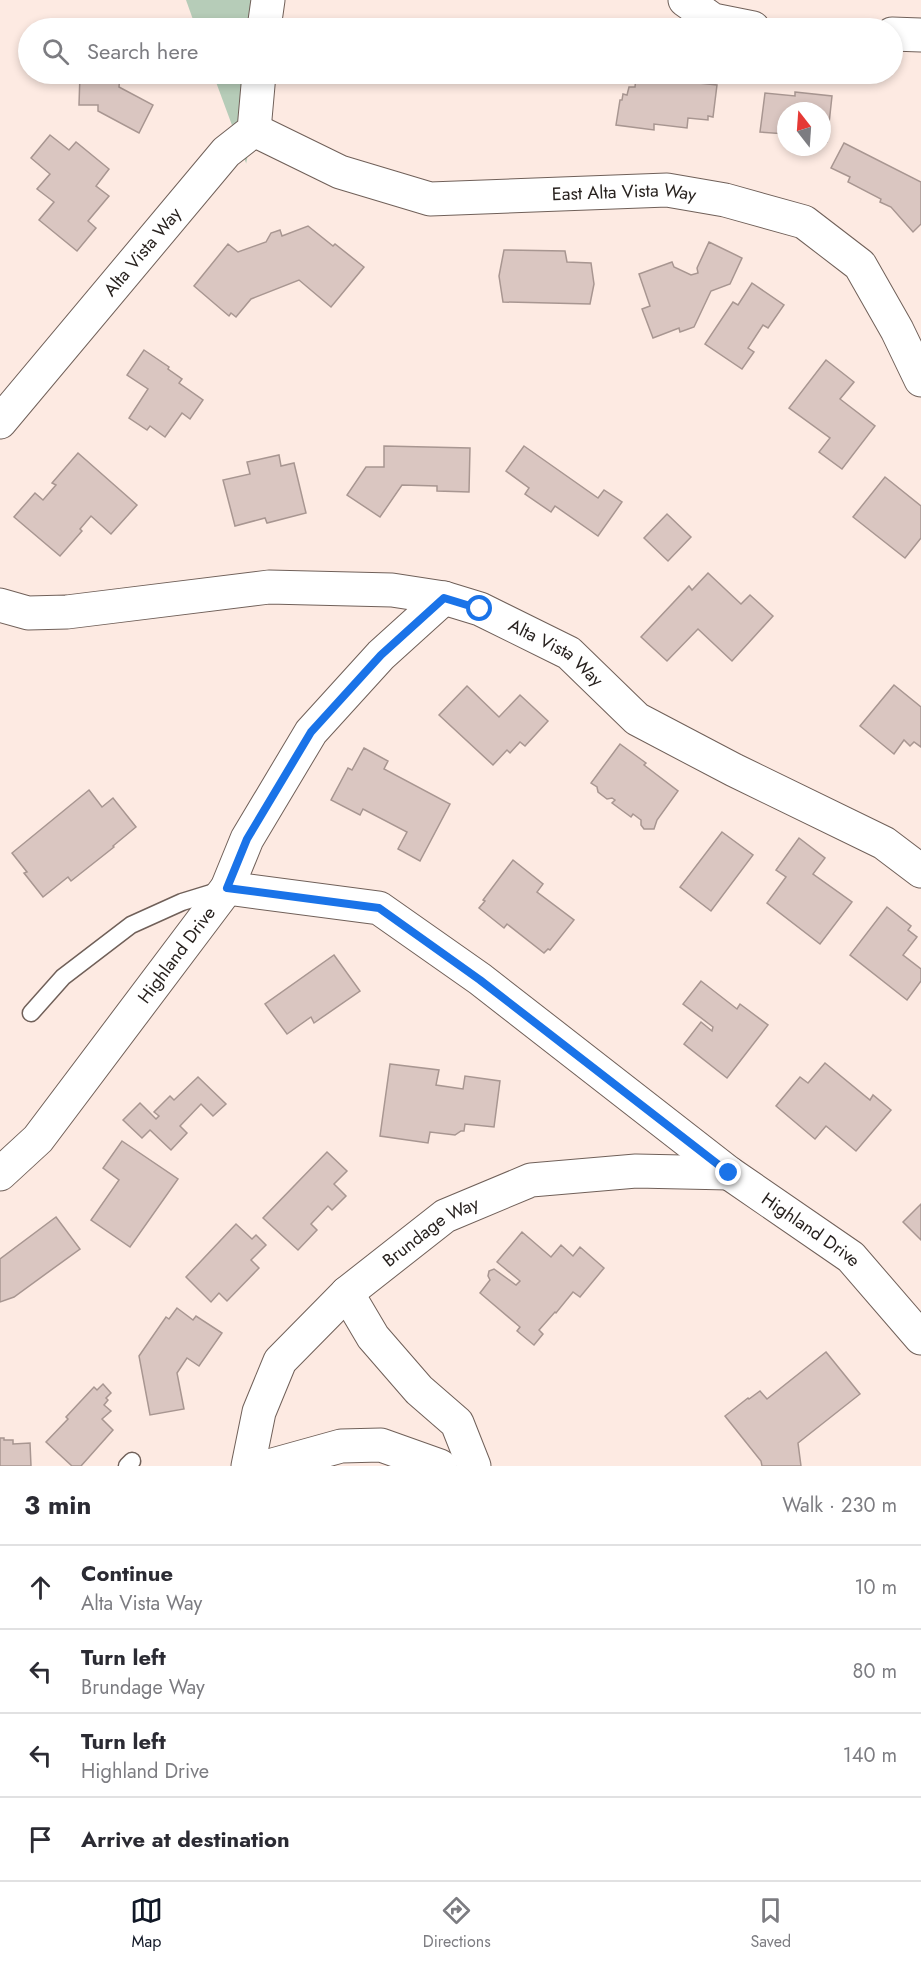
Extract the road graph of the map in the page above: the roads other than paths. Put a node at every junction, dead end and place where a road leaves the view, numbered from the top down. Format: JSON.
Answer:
{"nodes":[{"id":1,"x":268,"y":0,"type":"edge"},
{"id":2,"x":685,"y":0,"type":"edge"},
{"id":3,"x":265,"y":18,"type":"edge"},
{"id":4,"x":710,"y":18,"type":"edge"},
{"id":5,"x":903,"y":34,"type":"edge"},
{"id":6,"x":921,"y":35,"type":"edge"},
{"id":7,"x":258,"y":84,"type":"edge"},
{"id":8,"x":254,"y":130,"type":"junction"},
{"id":9,"x":921,"y":380,"type":"edge"},
{"id":10,"x":0,"y":422,"type":"edge"},
{"id":11,"x":444,"y":598,"type":"junction"},
{"id":12,"x":0,"y":605,"type":"edge"},
{"id":13,"x":921,"y":871,"type":"edge"},
{"id":14,"x":227,"y":888,"type":"junction"},
{"id":15,"x":32,"y":1013,"type":"dead end"},
{"id":16,"x":729,"y":1173,"type":"junction"},
{"id":17,"x":0,"y":1174,"type":"edge"},
{"id":18,"x":346,"y":1293,"type":"junction"},
{"id":19,"x":921,"y":1338,"type":"edge"},
{"id":20,"x":248,"y":1466,"type":"edge"},
{"id":21,"x":269,"y":1466,"type":"edge"},
{"id":22,"x":440,"y":1466,"type":"edge"},
{"id":23,"x":474,"y":1466,"type":"edge"}],
"edges":[{"from":1,"to":3,"type":"street"},
{"from":2,"to":4,"type":"street"},
{"from":5,"to":6,"type":"street"},
{"from":7,"to":8,"type":"street"},
{"from":8,"to":9,"type":"street","name":"East Alta Vista Way"},
{"from":8,"to":10,"type":"street","name":"Alta Vista Way"},
{"from":11,"to":12,"type":"street","name":"Alta Vista Way"},
{"from":11,"to":13,"type":"street","name":"Alta Vista Way"},
{"from":11,"to":14,"type":"street"},
{"from":14,"to":15,"type":"lane"},
{"from":14,"to":16,"type":"street","name":"Highland Drive"},
{"from":14,"to":17,"type":"street","name":"Highland Drive"},
{"from":16,"to":18,"type":"street","name":"Brundage Way"},
{"from":16,"to":19,"type":"street","name":"Highland Drive"},
{"from":18,"to":20,"type":"street","name":"Brundage Way"},
{"from":18,"to":23,"type":"street"},
{"from":21,"to":22,"type":"street"}]}
